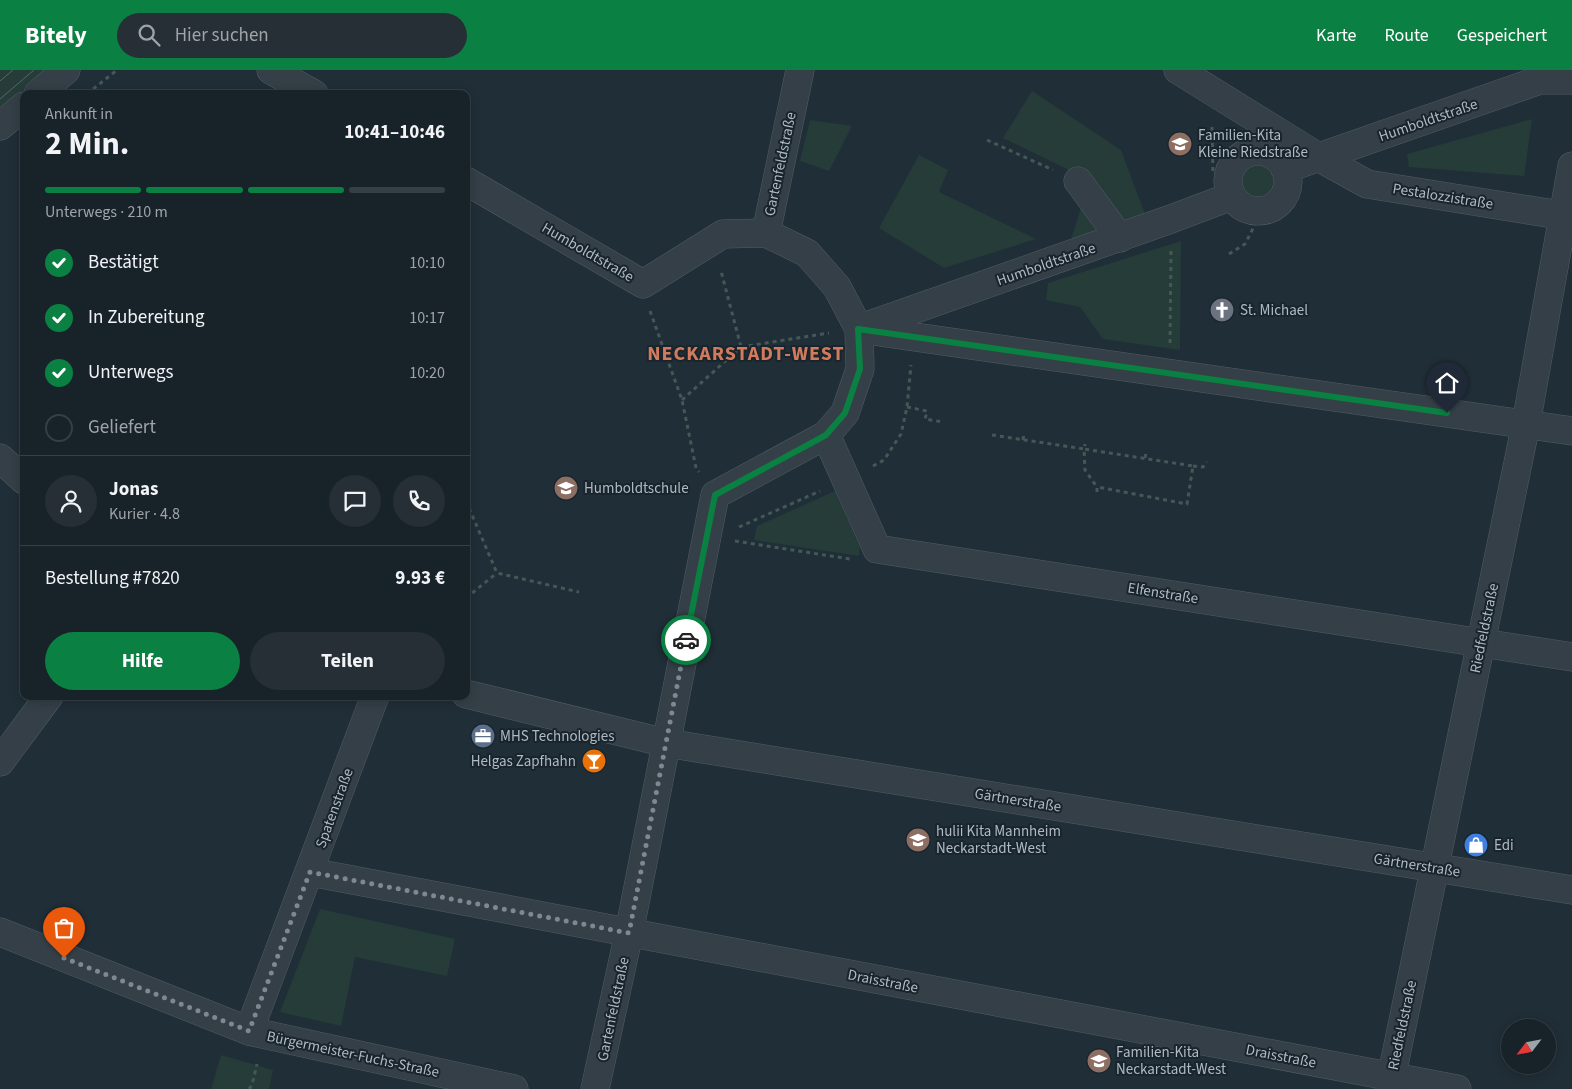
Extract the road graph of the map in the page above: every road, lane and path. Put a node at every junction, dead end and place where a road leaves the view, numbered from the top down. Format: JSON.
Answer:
{"nodes":[{"id":1,"x":66,"y":70,"type":"edge"},
{"id":2,"x":117,"y":70,"type":"edge"},
{"id":3,"x":271,"y":70,"type":"edge"},
{"id":4,"x":800,"y":70,"type":"edge"},
{"id":5,"x":1178,"y":70,"type":"edge"},
{"id":6,"x":1572,"y":80,"type":"edge"},
{"id":7,"x":43,"y":90,"type":"edge"},
{"id":8,"x":93,"y":90,"type":"edge"},
{"id":9,"x":307,"y":90,"type":"edge"},
{"id":10,"x":1212,"y":91,"type":"junction"},
{"id":11,"x":20,"y":109,"type":"edge"},
{"id":12,"x":0,"y":126,"type":"edge"},
{"id":13,"x":1320,"y":158,"type":"junction"},
{"id":14,"x":1572,"y":166,"type":"edge"},
{"id":15,"x":1285,"y":169,"type":"junction"},
{"id":16,"x":1078,"y":181,"type":"dead end"},
{"id":17,"x":470,"y":183,"type":"edge"},
{"id":18,"x":1223,"y":200,"type":"junction"},
{"id":19,"x":1262,"y":211,"type":"junction"},
{"id":20,"x":1567,"y":216,"type":"edge"},
{"id":21,"x":1171,"y":219,"type":"junction"},
{"id":22,"x":766,"y":233,"type":"junction"},
{"id":23,"x":723,"y":234,"type":"junction"},
{"id":24,"x":1120,"y":238,"type":"junction"},
{"id":25,"x":1229,"y":254,"type":"dead end"},
{"id":26,"x":643,"y":284,"type":"junction"},
{"id":27,"x":858,"y":329,"type":"junction"},
{"id":28,"x":741,"y":347,"type":"junction"},
{"id":29,"x":1170,"y":374,"type":"junction"},
{"id":30,"x":682,"y":400,"type":"junction"},
{"id":31,"x":906,"y":407,"type":"dead end"},
{"id":32,"x":942,"y":422,"type":"dead end"},
{"id":33,"x":1526,"y":424,"type":"junction"},
{"id":34,"x":1572,"y":431,"type":"edge"},
{"id":35,"x":1024,"y":434,"type":"dead end"},
{"id":36,"x":826,"y":435,"type":"junction"},
{"id":37,"x":992,"y":435,"type":"dead end"},
{"id":38,"x":1024,"y":440,"type":"junction"},
{"id":39,"x":1085,"y":444,"type":"dead end"},
{"id":40,"x":1084,"y":449,"type":"junction"},
{"id":41,"x":1146,"y":452,"type":"dead end"},
{"id":42,"x":0,"y":458,"type":"edge"},
{"id":43,"x":1145,"y":458,"type":"junction"},
{"id":44,"x":1207,"y":462,"type":"dead end"},
{"id":45,"x":1193,"y":466,"type":"junction"},
{"id":46,"x":20,"y":476,"type":"edge"},
{"id":47,"x":715,"y":495,"type":"junction"},
{"id":48,"x":470,"y":510,"type":"edge"},
{"id":49,"x":707,"y":536,"type":"junction"},
{"id":50,"x":877,"y":549,"type":"junction"},
{"id":51,"x":498,"y":572,"type":"junction"},
{"id":52,"x":579,"y":592,"type":"dead end"},
{"id":53,"x":470,"y":595,"type":"edge"},
{"id":54,"x":1481,"y":643,"type":"junction"},
{"id":55,"x":1572,"y":657,"type":"edge"},
{"id":56,"x":470,"y":695,"type":"edge"},
{"id":57,"x":46,"y":700,"type":"edge"},
{"id":58,"x":374,"y":700,"type":"edge"},
{"id":59,"x":666,"y":742,"type":"junction"},
{"id":60,"x":0,"y":762,"type":"edge"},
{"id":61,"x":1434,"y":868,"type":"junction"},
{"id":62,"x":310,"y":872,"type":"junction"},
{"id":63,"x":1572,"y":890,"type":"edge"},
{"id":64,"x":0,"y":932,"type":"edge"},
{"id":65,"x":629,"y":933,"type":"junction"},
{"id":66,"x":249,"y":1031,"type":"junction"},
{"id":67,"x":1390,"y":1083,"type":"edge"},
{"id":68,"x":514,"y":1089,"type":"edge"},
{"id":69,"x":595,"y":1089,"type":"edge"},
{"id":70,"x":1457,"y":1089,"type":"edge"}],
"edges":[{"from":1,"to":7,"type":"street"},
{"from":2,"to":8,"type":"path"},
{"from":3,"to":9,"type":"street"},
{"from":4,"to":22,"type":"street","name":"Gartenfeldstraße"},
{"from":5,"to":10,"type":"street","name":"Pestalozzistraße"},
{"from":6,"to":13,"type":"street","name":"Humboldtstraße"},
{"from":10,"to":13,"type":"street","name":"Pestalozzistraße"},
{"from":10,"to":18,"type":"path"},
{"from":11,"to":12,"type":"street"},
{"from":13,"to":15,"type":"street","name":"Humboldtstraße"},
{"from":13,"to":20,"type":"street","name":"Pestalozzistraße"},
{"from":14,"to":20,"type":"street","name":"Riedfeldstraße"},
{"from":15,"to":18,"type":"street"},
{"from":15,"to":19,"type":"street"},
{"from":16,"to":24,"type":"street"},
{"from":17,"to":26,"type":"street","name":"Humboldtstraße"},
{"from":18,"to":19,"type":"street"},
{"from":18,"to":21,"type":"street","name":"Humboldtstraße"},
{"from":19,"to":25,"type":"path"},
{"from":20,"to":33,"type":"street","name":"Riedfeldstraße"},
{"from":21,"to":24,"type":"street","name":"Humboldtstraße"},
{"from":21,"to":29,"type":"path"},
{"from":22,"to":23,"type":"street"},
{"from":22,"to":27,"type":"street","name":"Gartenfeldstraße"},
{"from":23,"to":26,"type":"street","name":"Humboldtstraße"},
{"from":23,"to":28,"type":"path"},
{"from":24,"to":27,"type":"street","name":"Humboldtstraße"},
{"from":26,"to":30,"type":"path"},
{"from":27,"to":28,"type":"path"},
{"from":27,"to":29,"type":"street"},
{"from":27,"to":36,"type":"street","name":"Gartenfeldstraße"},
{"from":28,"to":30,"type":"path"},
{"from":29,"to":33,"type":"street"},
{"from":30,"to":47,"type":"path"},
{"from":31,"to":32,"type":"path"},
{"from":33,"to":34,"type":"street"},
{"from":33,"to":54,"type":"street","name":"Riedfeldstraße"},
{"from":35,"to":38,"type":"path"},
{"from":36,"to":47,"type":"street","name":"Gartenfeldstraße"},
{"from":36,"to":50,"type":"street"},
{"from":37,"to":38,"type":"path"},
{"from":38,"to":40,"type":"path"},
{"from":39,"to":40,"type":"path"},
{"from":40,"to":43,"type":"path"},
{"from":40,"to":45,"type":"path"},
{"from":41,"to":43,"type":"path"},
{"from":42,"to":46,"type":"street"},
{"from":43,"to":45,"type":"path"},
{"from":44,"to":45,"type":"path"},
{"from":47,"to":49,"type":"street","name":"Gartenfeldstraße"},
{"from":48,"to":51,"type":"path"},
{"from":49,"to":50,"type":"path"},
{"from":49,"to":59,"type":"street","name":"Gartenfeldstraße"},
{"from":50,"to":54,"type":"street","name":"Elfenstraße"},
{"from":51,"to":52,"type":"path"},
{"from":51,"to":53,"type":"path"},
{"from":54,"to":55,"type":"street","name":"Elfenstraße"},
{"from":54,"to":61,"type":"street","name":"Riedfeldstraße"},
{"from":56,"to":59,"type":"street","name":"Gärtnerstraße"},
{"from":57,"to":60,"type":"street"},
{"from":58,"to":62,"type":"street","name":"Spatenstraße"},
{"from":59,"to":61,"type":"street","name":"Gärtnerstraße"},
{"from":59,"to":65,"type":"street","name":"Gartenfeldstraße"},
{"from":61,"to":63,"type":"street","name":"Gärtnerstraße"},
{"from":61,"to":67,"type":"street","name":"Riedfeldstraße"},
{"from":62,"to":65,"type":"street","name":"Draisstraße"},
{"from":62,"to":66,"type":"street","name":"Spatenstraße"},
{"from":64,"to":66,"type":"street","name":"Bürgermeister-Fuchs-Straße"},
{"from":65,"to":67,"type":"street","name":"Draisstraße"},
{"from":65,"to":69,"type":"street","name":"Gartenfeldstraße"},
{"from":66,"to":68,"type":"street","name":"Bürgermeister-Fuchs-Straße"},
{"from":67,"to":70,"type":"street","name":"Draisstraße"}]}
